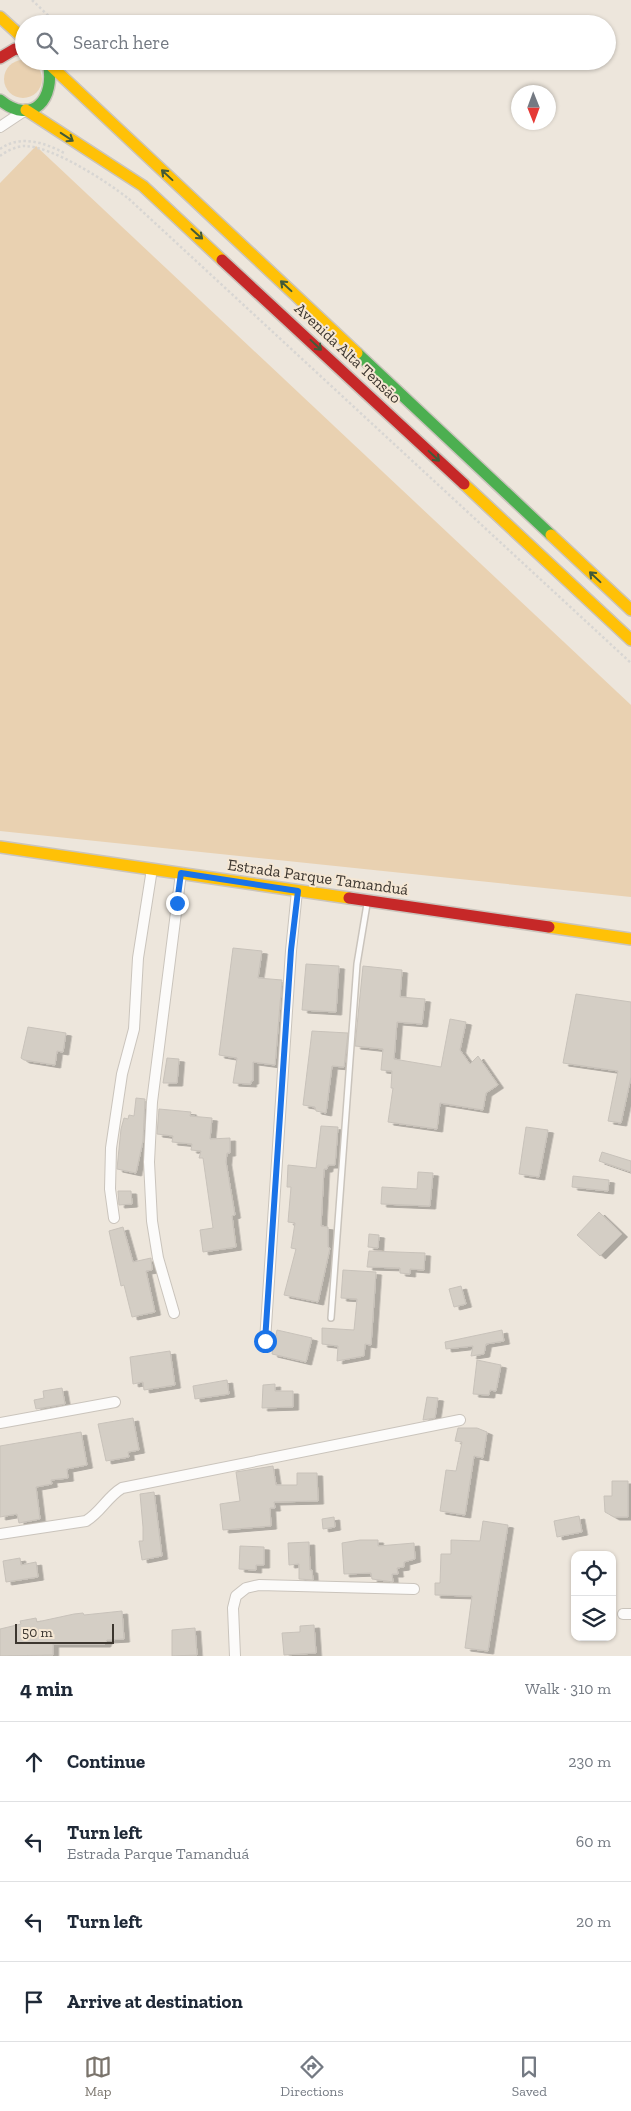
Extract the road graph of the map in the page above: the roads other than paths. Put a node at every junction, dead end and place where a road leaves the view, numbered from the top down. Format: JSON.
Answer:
{"nodes":[{"id":1,"x":0,"y":17,"type":"edge"},
{"id":2,"x":15,"y":31,"type":"edge"},
{"id":3,"x":15,"y":49,"type":"edge"},
{"id":4,"x":0,"y":58,"type":"edge"},
{"id":5,"x":49,"y":70,"type":"edge"},
{"id":6,"x":56,"y":70,"type":"edge"},
{"id":7,"x":0,"y":100,"type":"edge"},
{"id":8,"x":25,"y":111,"type":"junction"},
{"id":9,"x":0,"y":127,"type":"edge"},
{"id":10,"x":631,"y":610,"type":"edge"},
{"id":11,"x":631,"y":640,"type":"edge"},
{"id":12,"x":0,"y":847,"type":"edge"},
{"id":13,"x":152,"y":869,"type":"junction"},
{"id":14,"x":181,"y":873,"type":"junction"},
{"id":15,"x":298,"y":891,"type":"junction"},
{"id":16,"x":367,"y":901,"type":"junction"},
{"id":17,"x":631,"y":939,"type":"edge"},
{"id":18,"x":114,"y":1218,"type":"dead end"},
{"id":19,"x":174,"y":1313,"type":"dead end"},
{"id":20,"x":331,"y":1318,"type":"dead end"},
{"id":21,"x":265,"y":1341,"type":"dead end"},
{"id":22,"x":115,"y":1402,"type":"dead end"},
{"id":23,"x":460,"y":1420,"type":"dead end"},
{"id":24,"x":0,"y":1423,"type":"edge"},
{"id":25,"x":0,"y":1534,"type":"edge"},
{"id":26,"x":414,"y":1589,"type":"dead end"},
{"id":27,"x":235,"y":1656,"type":"edge"}],
"edges":[{"from":1,"to":2,"type":"street"},
{"from":3,"to":4,"type":"street"},
{"from":5,"to":8,"type":"street"},
{"from":10,"to":6,"type":"street","name":"Avenida Alta Tensāo","one_way":true},
{"from":7,"to":8,"type":"street","name":"Avenida Alta Tensāo"},
{"from":8,"to":9,"type":"street"},
{"from":8,"to":11,"type":"street","name":"Avenida Alta Tensāo","one_way":true},
{"from":12,"to":13,"type":"street","name":"Estrada Parque Tamanduá"},
{"from":13,"to":14,"type":"street","name":"Estrada Parque Tamanduá"},
{"from":13,"to":18,"type":"street"},
{"from":14,"to":15,"type":"street","name":"Estrada Parque Tamanduá"},
{"from":14,"to":19,"type":"street"},
{"from":15,"to":16,"type":"street","name":"Estrada Parque Tamanduá"},
{"from":15,"to":21,"type":"street"},
{"from":16,"to":17,"type":"street","name":"Estrada Parque Tamanduá"},
{"from":16,"to":20,"type":"lane"},
{"from":22,"to":24,"type":"street"},
{"from":23,"to":25,"type":"street"},
{"from":26,"to":27,"type":"street"}]}
